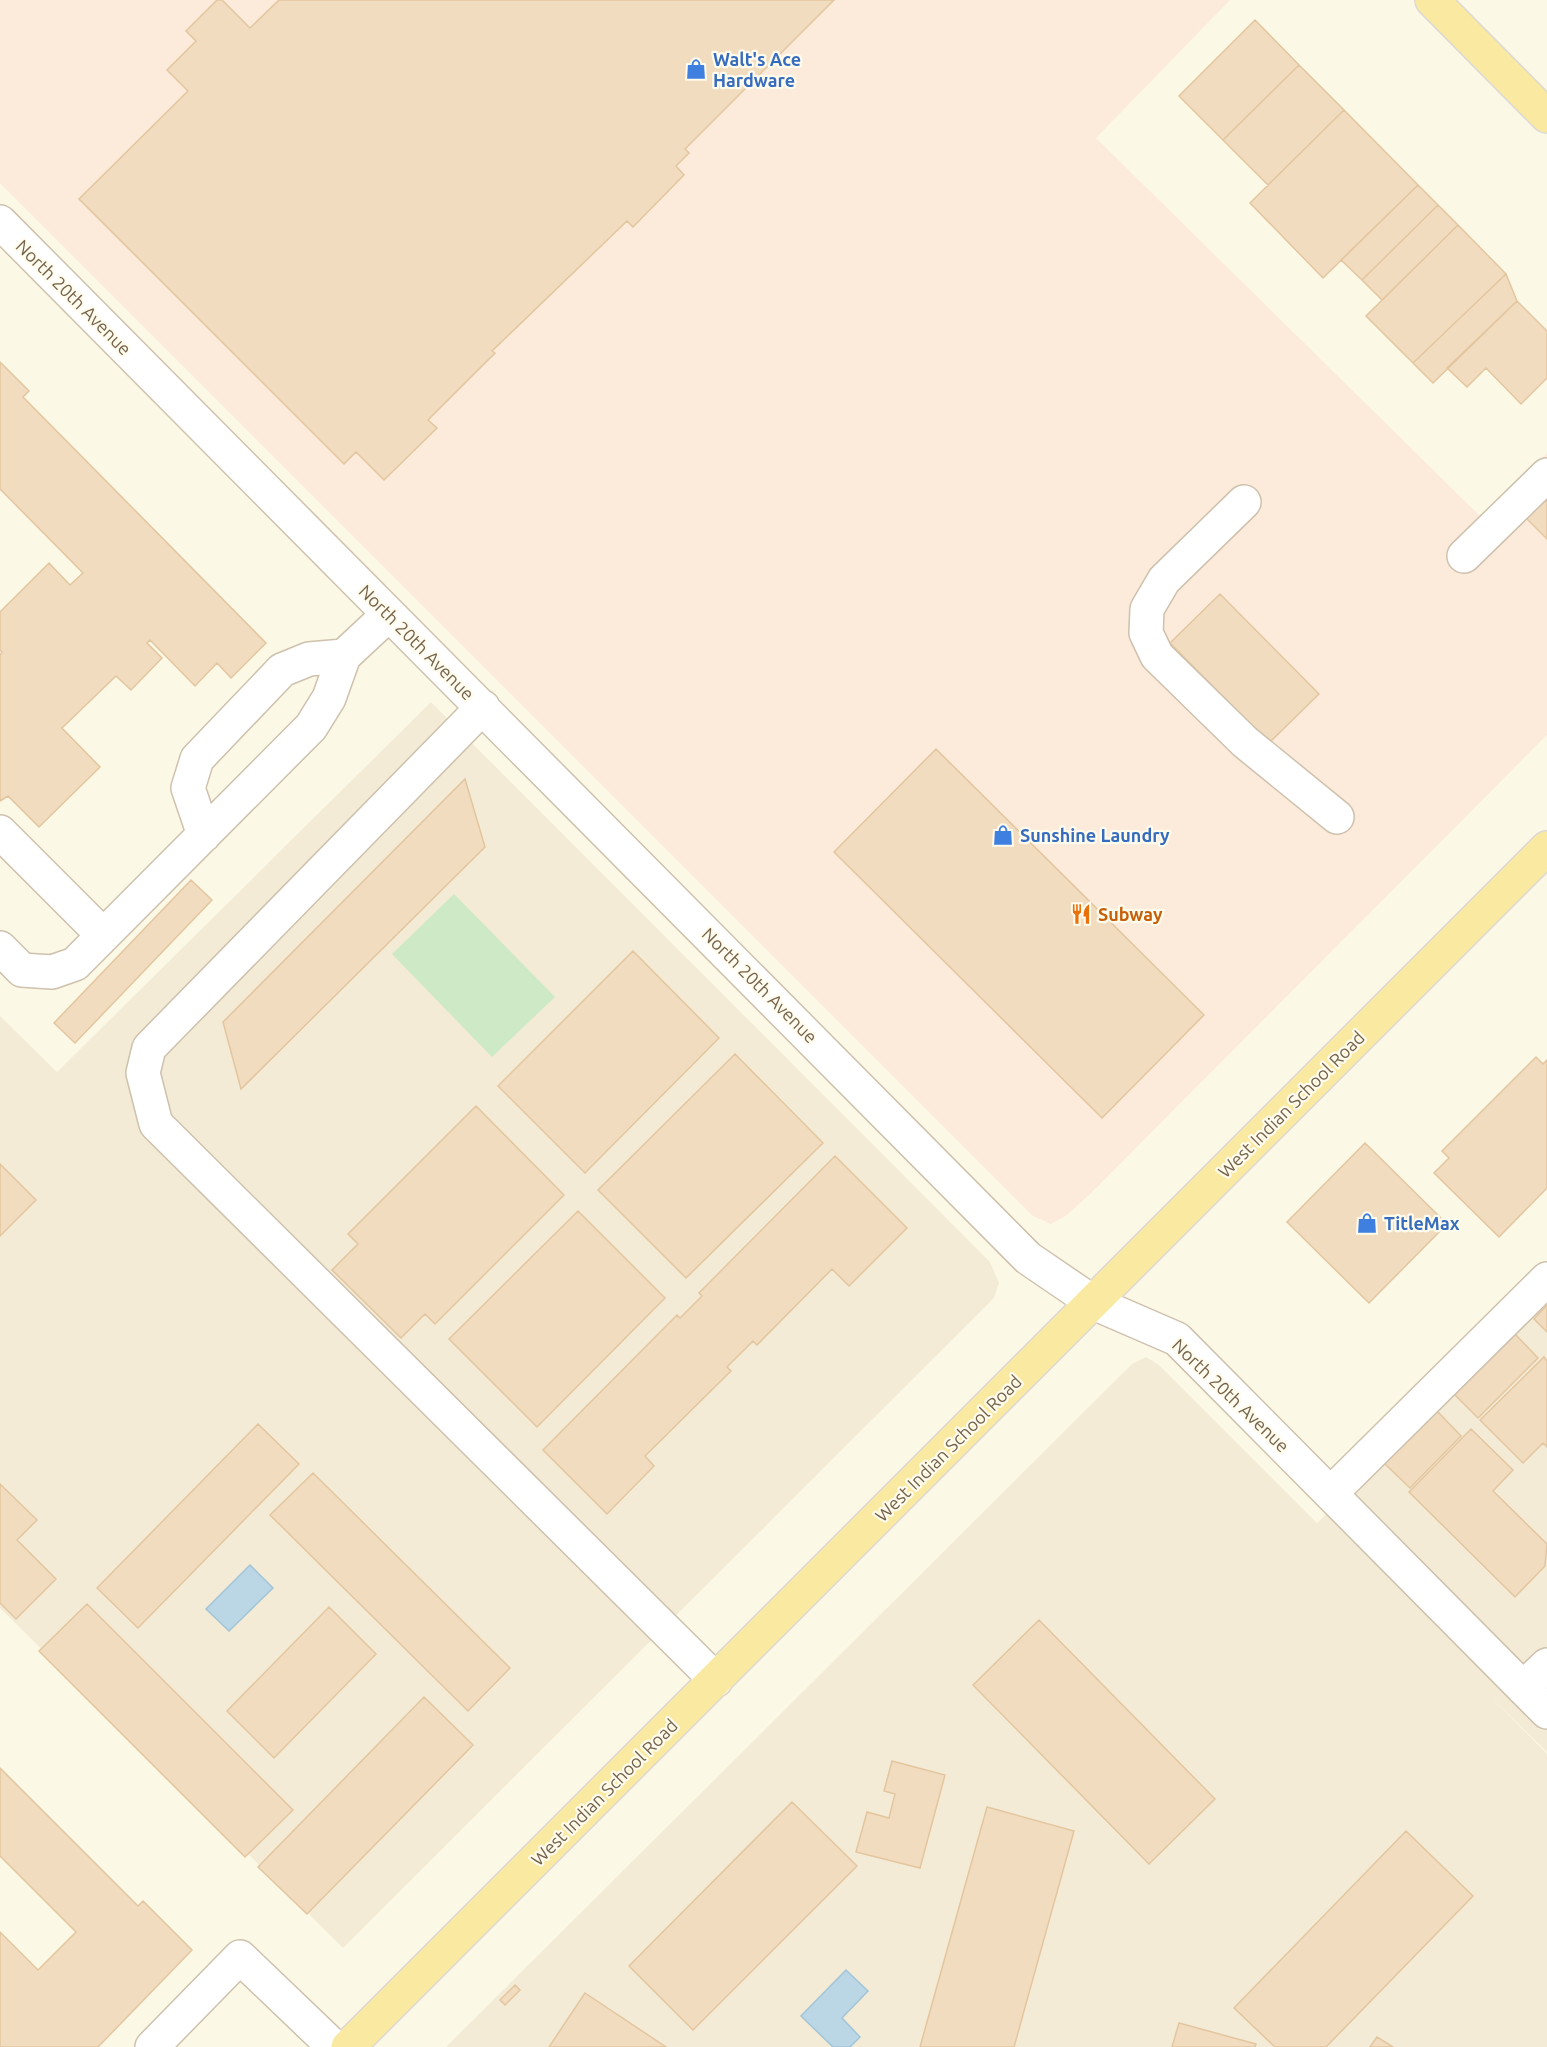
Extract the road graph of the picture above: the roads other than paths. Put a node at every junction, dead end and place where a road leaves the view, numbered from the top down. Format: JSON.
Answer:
{"nodes":[{"id":1,"x":1432,"y":0,"type":"edge"},
{"id":2,"x":1547,"y":116,"type":"edge"},
{"id":3,"x":0,"y":222,"type":"edge"},
{"id":4,"x":1547,"y":476,"type":"edge"},
{"id":5,"x":1244,"y":502,"type":"dead end"},
{"id":6,"x":1464,"y":556,"type":"dead end"},
{"id":7,"x":388,"y":614,"type":"junction"},
{"id":8,"x":344,"y":656,"type":"junction"},
{"id":9,"x":483,"y":707,"type":"junction"},
{"id":10,"x":1337,"y":817,"type":"dead end"},
{"id":11,"x":0,"y":832,"type":"edge"},
{"id":12,"x":204,"y":835,"type":"junction"},
{"id":13,"x":1547,"y":848,"type":"edge"},
{"id":14,"x":103,"y":935,"type":"junction"},
{"id":15,"x":11,"y":959,"type":"edge"},
{"id":16,"x":1547,"y":1279,"type":"edge"},
{"id":17,"x":1094,"y":1303,"type":"junction"},
{"id":18,"x":1331,"y":1493,"type":"junction"},
{"id":19,"x":1547,"y":1665,"type":"edge"},
{"id":20,"x":716,"y":1680,"type":"junction"},
{"id":21,"x":1523,"y":1688,"type":"junction"},
{"id":22,"x":1547,"y":1712,"type":"edge"},
{"id":23,"x":153,"y":2047,"type":"edge"},
{"id":24,"x":334,"y":2047,"type":"edge"},
{"id":25,"x":348,"y":2047,"type":"edge"}],
"edges":[{"from":1,"to":2,"type":"main road"},
{"from":3,"to":7,"type":"street","name":"North 20th Avenue"},
{"from":4,"to":6,"type":"street"},
{"from":5,"to":10,"type":"street"},
{"from":7,"to":8,"type":"street"},
{"from":7,"to":9,"type":"street","name":"North 20th Avenue"},
{"from":8,"to":12,"type":"street"},
{"from":8,"to":12,"type":"street"},
{"from":9,"to":17,"type":"street","name":"North 20th Avenue"},
{"from":9,"to":20,"type":"street"},
{"from":11,"to":14,"type":"street"},
{"from":12,"to":14,"type":"street"},
{"from":13,"to":17,"type":"main road","name":"West Indian School Road"},
{"from":14,"to":15,"type":"street"},
{"from":16,"to":18,"type":"street"},
{"from":17,"to":18,"type":"street","name":"North 20th Avenue"},
{"from":17,"to":20,"type":"main road","name":"West Indian School Road"},
{"from":18,"to":21,"type":"street","name":"North 20th Avenue"},
{"from":19,"to":21,"type":"street"},
{"from":20,"to":25,"type":"main road","name":"West Indian School Road"},
{"from":21,"to":22,"type":"street","name":"North 20th Avenue"},
{"from":23,"to":24,"type":"street"}]}
